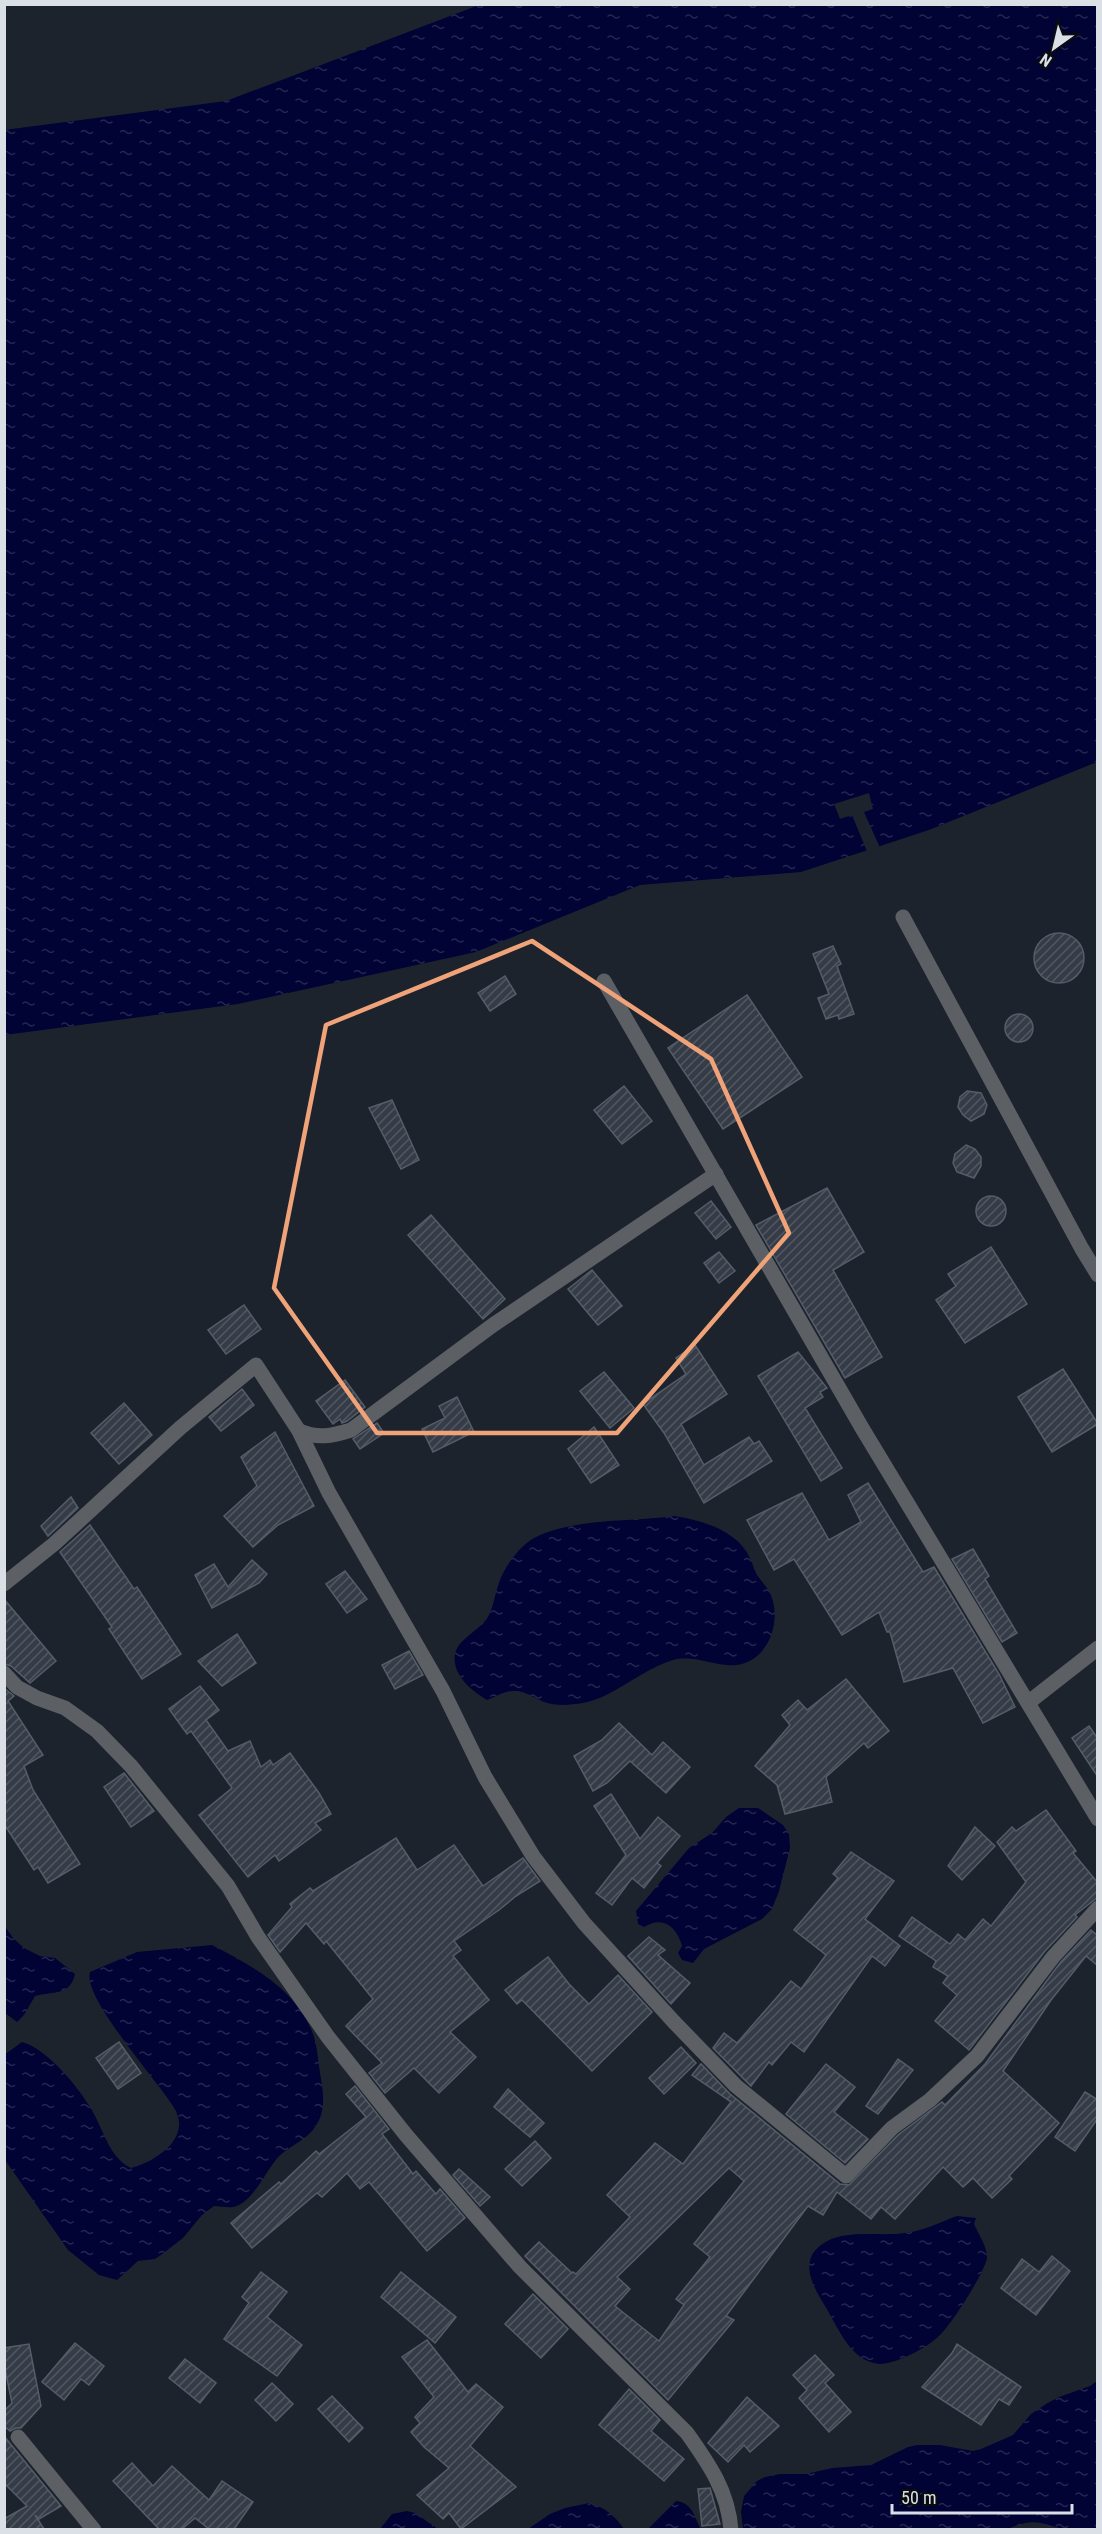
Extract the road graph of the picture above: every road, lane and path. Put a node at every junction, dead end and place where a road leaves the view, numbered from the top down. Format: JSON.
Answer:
{"nodes":[{"id":1,"x":903,"y":917,"type":"dead end"},
{"id":2,"x":604,"y":981,"type":"dead end"},
{"id":3,"x":716,"y":1174,"type":"junction"},
{"id":4,"x":1098,"y":1275,"type":"edge"},
{"id":5,"x":299,"y":1431,"type":"junction"},
{"id":6,"x":4,"y":1584,"type":"edge"},
{"id":7,"x":1098,"y":1648,"type":"edge"},
{"id":8,"x":4,"y":1674,"type":"edge"},
{"id":9,"x":1029,"y":1702,"type":"junction"},
{"id":10,"x":1098,"y":1819,"type":"edge"},
{"id":11,"x":1098,"y":1908,"type":"edge"},
{"id":12,"x":18,"y":2437,"type":"dead end"},
{"id":13,"x":94,"y":2529,"type":"edge"},
{"id":14,"x":731,"y":2529,"type":"edge"}],
"edges":[{"from":1,"to":4,"type":"street"},
{"from":2,"to":3,"type":"street"},
{"from":3,"to":5,"type":"street"},
{"from":3,"to":9,"type":"street"},
{"from":5,"to":6,"type":"street"},
{"from":5,"to":11,"type":"street"},
{"from":7,"to":9,"type":"street"},
{"from":8,"to":14,"type":"street"},
{"from":9,"to":10,"type":"street"},
{"from":12,"to":13,"type":"street"}]}
